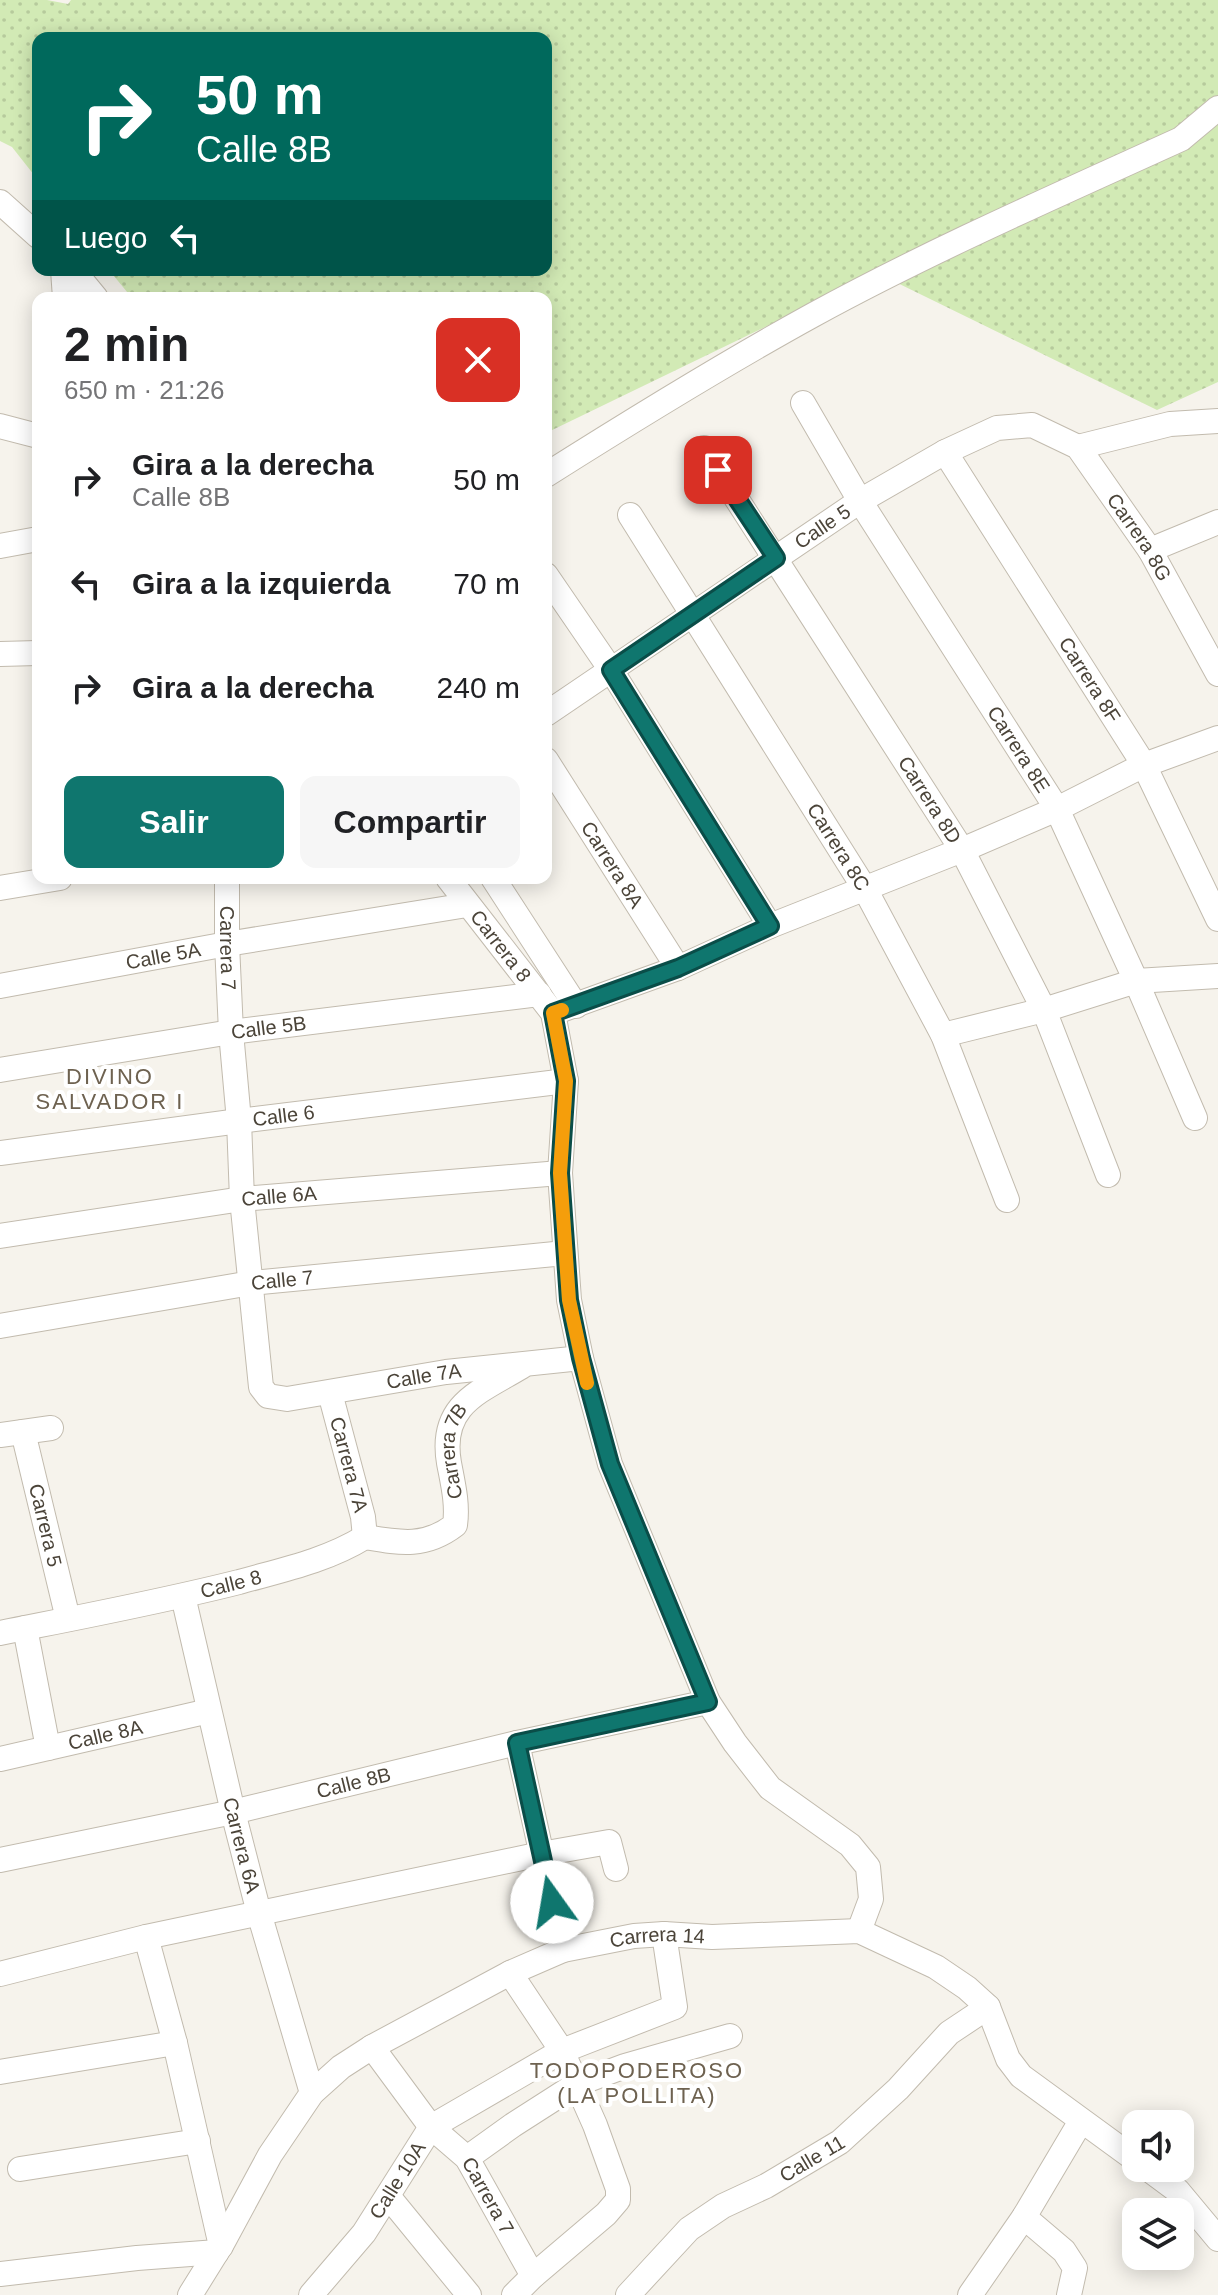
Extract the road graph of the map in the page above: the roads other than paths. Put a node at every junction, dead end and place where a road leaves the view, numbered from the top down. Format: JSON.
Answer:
{"nodes":[{"id":1,"x":1218,"y":108,"type":"edge"},
{"id":2,"x":0,"y":202,"type":"edge"},
{"id":3,"x":32,"y":231,"type":"edge"},
{"id":4,"x":78,"y":276,"type":"edge"},
{"id":5,"x":91,"y":292,"type":"edge"},
{"id":6,"x":803,"y":403,"type":"dead end"},
{"id":7,"x":1218,"y":421,"type":"edge"},
{"id":8,"x":1032,"y":425,"type":"joint"},
{"id":9,"x":0,"y":426,"type":"edge"},
{"id":10,"x":32,"y":434,"type":"edge"},
{"id":11,"x":1078,"y":447,"type":"junction"},
{"id":12,"x":704,"y":448,"type":"dead end"},
{"id":13,"x":945,"y":452,"type":"junction"},
{"id":14,"x":552,"y":471,"type":"edge"},
{"id":15,"x":860,"y":501,"type":"junction"},
{"id":16,"x":630,"y":515,"type":"dead end"},
{"id":17,"x":1218,"y":522,"type":"edge"},
{"id":18,"x":32,"y":540,"type":"edge"},
{"id":19,"x":0,"y":546,"type":"edge"},
{"id":20,"x":1150,"y":550,"type":"junction"},
{"id":21,"x":776,"y":558,"type":"junction"},
{"id":22,"x":552,"y":584,"type":"edge"},
{"id":23,"x":692,"y":615,"type":"junction"},
{"id":24,"x":32,"y":653,"type":"edge"},
{"id":25,"x":0,"y":654,"type":"edge"},
{"id":26,"x":611,"y":670,"type":"junction"},
{"id":27,"x":1218,"y":674,"type":"edge"},
{"id":28,"x":552,"y":710,"type":"edge"},
{"id":29,"x":1218,"y":738,"type":"edge"},
{"id":30,"x":1144,"y":765,"type":"junction"},
{"id":31,"x":552,"y":769,"type":"edge"},
{"id":32,"x":1057,"y":809,"type":"junction"},
{"id":33,"x":962,"y":850,"type":"junction"},
{"id":34,"x":32,"y":883,"type":"edge"},
{"id":35,"x":227,"y":884,"type":"edge"},
{"id":36,"x":452,"y":884,"type":"edge"},
{"id":37,"x":496,"y":884,"type":"edge"},
{"id":38,"x":0,"y":888,"type":"edge"},
{"id":39,"x":865,"y":889,"type":"junction"},
{"id":40,"x":467,"y":905,"type":"junction"},
{"id":41,"x":1218,"y":919,"type":"edge"},
{"id":42,"x":770,"y":926,"type":"junction"},
{"id":43,"x":227,"y":944,"type":"junction"},
{"id":44,"x":678,"y":968,"type":"junction"},
{"id":45,"x":1218,"y":976,"type":"edge"},
{"id":46,"x":1136,"y":981,"type":"junction"},
{"id":47,"x":0,"y":986,"type":"edge"},
{"id":48,"x":556,"y":1004,"type":"junction"},
{"id":49,"x":1044,"y":1010,"type":"junction"},
{"id":50,"x":231,"y":1032,"type":"junction"},
{"id":51,"x":943,"y":1035,"type":"junction"},
{"id":52,"x":0,"y":1070,"type":"edge"},
{"id":53,"x":566,"y":1081,"type":"junction"},
{"id":54,"x":1195,"y":1118,"type":"dead end"},
{"id":55,"x":239,"y":1121,"type":"junction"},
{"id":56,"x":0,"y":1153,"type":"edge"},
{"id":57,"x":560,"y":1173,"type":"junction"},
{"id":58,"x":1108,"y":1175,"type":"dead end"},
{"id":59,"x":242,"y":1199,"type":"junction"},
{"id":60,"x":1007,"y":1200,"type":"dead end"},
{"id":61,"x":0,"y":1236,"type":"edge"},
{"id":62,"x":565,"y":1253,"type":"junction"},
{"id":63,"x":251,"y":1283,"type":"junction"},
{"id":64,"x":0,"y":1326,"type":"edge"},
{"id":65,"x":581,"y":1358,"type":"junction"},
{"id":66,"x":526,"y":1364,"type":"junction"},
{"id":67,"x":330,"y":1393,"type":"junction"},
{"id":68,"x":268,"y":1396,"type":"joint"},
{"id":69,"x":51,"y":1428,"type":"dead end"},
{"id":70,"x":11,"y":1434,"type":"edge"},
{"id":71,"x":365,"y":1537,"type":"junction"},
{"id":72,"x":183,"y":1596,"type":"junction"},
{"id":73,"x":68,"y":1619,"type":"junction"},
{"id":74,"x":25,"y":1628,"type":"junction"},
{"id":75,"x":0,"y":1633,"type":"edge"},
{"id":76,"x":708,"y":1702,"type":"junction"},
{"id":77,"x":209,"y":1711,"type":"junction"},
{"id":78,"x":517,"y":1743,"type":"junction"},
{"id":79,"x":48,"y":1748,"type":"junction"},
{"id":80,"x":0,"y":1759,"type":"edge"},
{"id":81,"x":233,"y":1812,"type":"junction"},
{"id":82,"x":541,"y":1854,"type":"junction"},
{"id":83,"x":0,"y":1860,"type":"edge"},
{"id":84,"x":616,"y":1869,"type":"dead end"},
{"id":85,"x":259,"y":1913,"type":"junction"},
{"id":86,"x":859,"y":1931,"type":"junction"},
{"id":87,"x":664,"y":1934,"type":"junction"},
{"id":88,"x":146,"y":1937,"type":"junction"},
{"id":89,"x":563,"y":1950,"type":"junction"},
{"id":90,"x":510,"y":1973,"type":"junction"},
{"id":91,"x":0,"y":1974,"type":"edge"},
{"id":92,"x":988,"y":2007,"type":"junction"},
{"id":93,"x":730,"y":2036,"type":"dead end"},
{"id":94,"x":175,"y":2043,"type":"junction"},
{"id":95,"x":372,"y":2047,"type":"junction"},
{"id":96,"x":562,"y":2051,"type":"junction"},
{"id":97,"x":0,"y":2072,"type":"edge"},
{"id":98,"x":577,"y":2084,"type":"junction"},
{"id":99,"x":312,"y":2093,"type":"junction"},
{"id":100,"x":1081,"y":2121,"type":"junction"},
{"id":101,"x":431,"y":2127,"type":"junction"},
{"id":102,"x":198,"y":2141,"type":"junction"},
{"id":103,"x":1122,"y":2150,"type":"edge"},
{"id":104,"x":467,"y":2158,"type":"junction"},
{"id":105,"x":20,"y":2169,"type":"dead end"},
{"id":106,"x":1166,"y":2182,"type":"edge"},
{"id":107,"x":388,"y":2196,"type":"junction"},
{"id":108,"x":1024,"y":2217,"type":"junction"},
{"id":109,"x":1218,"y":2239,"type":"edge"},
{"id":110,"x":219,"y":2249,"type":"junction"},
{"id":111,"x":0,"y":2274,"type":"edge"},
{"id":112,"x":533,"y":2276,"type":"junction"},
{"id":113,"x":201,"y":2292,"type":"edge"},
{"id":114,"x":311,"y":2295,"type":"edge"},
{"id":115,"x":469,"y":2295,"type":"edge"},
{"id":116,"x":514,"y":2295,"type":"edge"},
{"id":117,"x":628,"y":2295,"type":"edge"},
{"id":118,"x":970,"y":2295,"type":"edge"},
{"id":119,"x":1069,"y":2295,"type":"edge"}],
"edges":[{"from":1,"to":14,"type":"street"},
{"from":2,"to":3,"type":"street"},
{"from":4,"to":5,"type":"street"},
{"from":6,"to":15,"type":"street","name":"Carrera 8E"},
{"from":7,"to":11,"type":"street"},
{"from":8,"to":11,"type":"street","name":"Carrera 8G"},
{"from":8,"to":13,"type":"street","name":"Calle 5"},
{"from":9,"to":10,"type":"street"},
{"from":11,"to":20,"type":"street","name":"Carrera 8G"},
{"from":12,"to":21,"type":"street","name":"Carrera 8D"},
{"from":13,"to":15,"type":"street","name":"Calle 5"},
{"from":13,"to":30,"type":"street","name":"Carrera 8F"},
{"from":15,"to":21,"type":"street","name":"Calle 5"},
{"from":15,"to":32,"type":"street","name":"Carrera 8E"},
{"from":16,"to":23,"type":"street","name":"Carrera 8C"},
{"from":17,"to":20,"type":"street"},
{"from":18,"to":19,"type":"street"},
{"from":20,"to":27,"type":"street","name":"Carrera 8G"},
{"from":21,"to":23,"type":"street","name":"Calle 5"},
{"from":21,"to":33,"type":"street","name":"Carrera 8D"},
{"from":22,"to":26,"type":"street"},
{"from":23,"to":26,"type":"street","name":"Calle 5"},
{"from":23,"to":39,"type":"street","name":"Carrera 8C"},
{"from":24,"to":25,"type":"street"},
{"from":26,"to":28,"type":"street","name":"Calle 5"},
{"from":26,"to":42,"type":"street"},
{"from":29,"to":30,"type":"street","name":"Calle 5B"},
{"from":30,"to":32,"type":"street","name":"Calle 5B"},
{"from":30,"to":41,"type":"street","name":"Carrera 8F"},
{"from":31,"to":44,"type":"street","name":"Carrera 8A"},
{"from":32,"to":33,"type":"street","name":"Calle 5B"},
{"from":32,"to":46,"type":"street","name":"Carrera 8E"},
{"from":33,"to":39,"type":"street","name":"Calle 5B"},
{"from":33,"to":49,"type":"street","name":"Carrera 8D"},
{"from":34,"to":38,"type":"street"},
{"from":35,"to":43,"type":"street","name":"Carrera 7"},
{"from":36,"to":40,"type":"street","name":"Carrera 8"},
{"from":37,"to":48,"type":"street"},
{"from":39,"to":42,"type":"street","name":"Calle 5B"},
{"from":39,"to":51,"type":"street","name":"Carrera 8C"},
{"from":40,"to":43,"type":"street","name":"Calle 5A"},
{"from":40,"to":48,"type":"street","name":"Carrera 8"},
{"from":42,"to":44,"type":"street","name":"Calle 5B"},
{"from":43,"to":47,"type":"street","name":"Calle 5A"},
{"from":43,"to":50,"type":"street","name":"Carrera 7"},
{"from":44,"to":48,"type":"street","name":"Calle 5B"},
{"from":45,"to":46,"type":"street"},
{"from":46,"to":49,"type":"street"},
{"from":46,"to":54,"type":"street","name":"Carrera 8E"},
{"from":48,"to":50,"type":"street","name":"Calle 5B"},
{"from":48,"to":53,"type":"street"},
{"from":49,"to":51,"type":"street"},
{"from":49,"to":58,"type":"street","name":"Carrera 8D"},
{"from":50,"to":52,"type":"street","name":"Calle 5B"},
{"from":50,"to":55,"type":"street","name":"Carrera 7"},
{"from":51,"to":60,"type":"street","name":"Carrera 8C"},
{"from":53,"to":55,"type":"street","name":"Calle 6"},
{"from":53,"to":57,"type":"street"},
{"from":55,"to":56,"type":"street","name":"Calle 6"},
{"from":55,"to":59,"type":"street","name":"Carrera 7"},
{"from":57,"to":59,"type":"street","name":"Calle 6A"},
{"from":57,"to":62,"type":"street"},
{"from":59,"to":61,"type":"street","name":"Calle 6A"},
{"from":59,"to":63,"type":"street","name":"Carrera 7"},
{"from":62,"to":63,"type":"street","name":"Calle 7"},
{"from":62,"to":65,"type":"street"},
{"from":63,"to":64,"type":"street","name":"Calle 7"},
{"from":63,"to":68,"type":"street","name":"Carrera 7"},
{"from":65,"to":66,"type":"street","name":"Calle 7A"},
{"from":65,"to":76,"type":"street"},
{"from":66,"to":67,"type":"street","name":"Calle 7A"},
{"from":66,"to":71,"type":"street","name":"Carrera 7B"},
{"from":67,"to":68,"type":"street","name":"Calle 7A"},
{"from":67,"to":71,"type":"street","name":"Carrera 7A"},
{"from":69,"to":70,"type":"street"},
{"from":70,"to":73,"type":"street","name":"Carrera 5"},
{"from":71,"to":72,"type":"street","name":"Calle 8"},
{"from":72,"to":73,"type":"street","name":"Calle 8"},
{"from":72,"to":77,"type":"street","name":"Carrera 6A"},
{"from":73,"to":74,"type":"street","name":"Calle 8"},
{"from":74,"to":75,"type":"street","name":"Calle 8"},
{"from":74,"to":79,"type":"street"},
{"from":76,"to":78,"type":"street","name":"Calle 8B"},
{"from":76,"to":86,"type":"street"},
{"from":77,"to":79,"type":"street","name":"Calle 8A"},
{"from":77,"to":81,"type":"street","name":"Carrera 6A"},
{"from":78,"to":81,"type":"street","name":"Calle 8B"},
{"from":78,"to":82,"type":"street"},
{"from":79,"to":80,"type":"street","name":"Calle 8A"},
{"from":81,"to":83,"type":"street","name":"Calle 8B"},
{"from":81,"to":85,"type":"street","name":"Carrera 6A"},
{"from":82,"to":84,"type":"street"},
{"from":82,"to":85,"type":"street"},
{"from":82,"to":89,"type":"street"},
{"from":85,"to":88,"type":"street"},
{"from":85,"to":99,"type":"street","name":"Carrera 6A"},
{"from":86,"to":87,"type":"street","name":"Carrera 14"},
{"from":86,"to":92,"type":"street","name":"Carrera 14"},
{"from":87,"to":89,"type":"street","name":"Carrera 14"},
{"from":87,"to":96,"type":"street","name":"Calle 10A"},
{"from":88,"to":91,"type":"street"},
{"from":88,"to":94,"type":"street"},
{"from":89,"to":90,"type":"street","name":"Carrera 14"},
{"from":90,"to":95,"type":"street","name":"Carrera 14"},
{"from":90,"to":96,"type":"street"},
{"from":92,"to":100,"type":"street","name":"Carrera 14"},
{"from":92,"to":117,"type":"street","name":"Calle 11"},
{"from":93,"to":98,"type":"street"},
{"from":94,"to":97,"type":"street"},
{"from":94,"to":102,"type":"street"},
{"from":95,"to":99,"type":"street","name":"Carrera 14"},
{"from":95,"to":101,"type":"street","name":"Carrera 7"},
{"from":96,"to":98,"type":"street"},
{"from":96,"to":101,"type":"street","name":"Calle 10A"},
{"from":98,"to":104,"type":"street"},
{"from":98,"to":112,"type":"street"},
{"from":99,"to":110,"type":"street","name":"Carrera 14"},
{"from":100,"to":103,"type":"street","name":"Carrera 14"},
{"from":100,"to":108,"type":"street"},
{"from":101,"to":104,"type":"street","name":"Carrera 7"},
{"from":101,"to":107,"type":"street","name":"Calle 10A"},
{"from":102,"to":105,"type":"street"},
{"from":102,"to":110,"type":"street"},
{"from":104,"to":112,"type":"street","name":"Carrera 7"},
{"from":106,"to":109,"type":"street"},
{"from":107,"to":114,"type":"street","name":"Calle 10A"},
{"from":107,"to":115,"type":"street"},
{"from":108,"to":118,"type":"street"},
{"from":108,"to":119,"type":"street"},
{"from":110,"to":111,"type":"street"},
{"from":110,"to":113,"type":"street","name":"Carrera 14"},
{"from":112,"to":116,"type":"street"}]}
